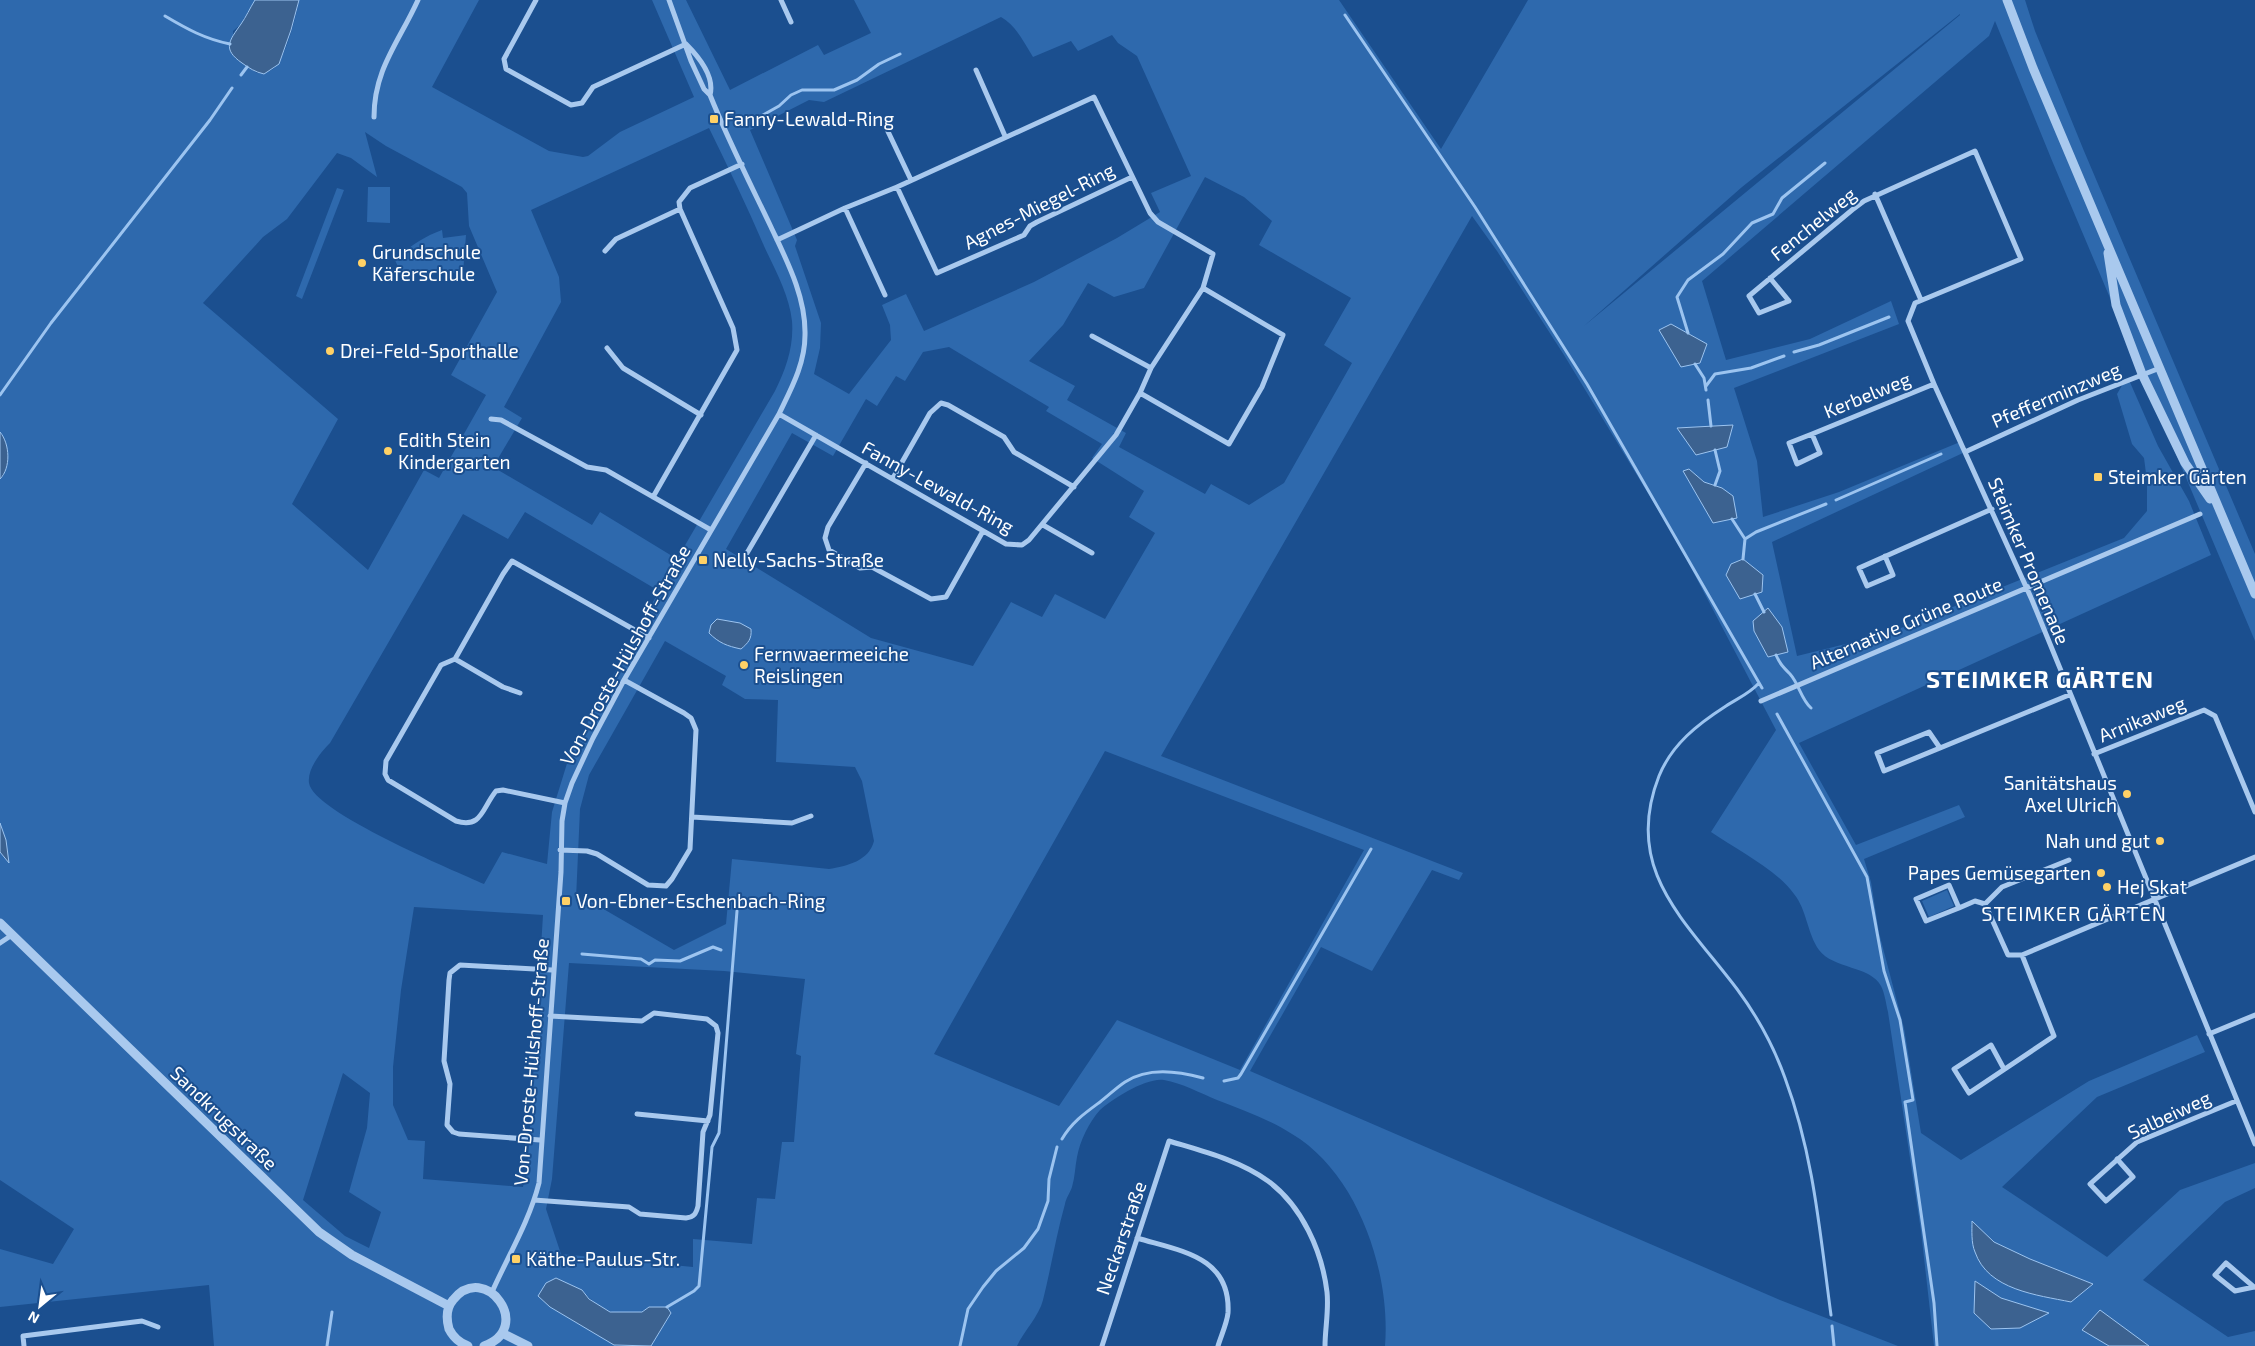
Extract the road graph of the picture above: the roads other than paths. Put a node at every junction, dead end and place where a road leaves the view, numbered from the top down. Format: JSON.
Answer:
{"nodes":[{"id":1,"x":418,"y":0,"type":"edge"},
{"id":2,"x":536,"y":0,"type":"edge"},
{"id":3,"x":669,"y":0,"type":"edge"},
{"id":4,"x":781,"y":0,"type":"edge"},
{"id":5,"x":2007,"y":0,"type":"edge"},
{"id":6,"x":791,"y":22,"type":"dead end"},
{"id":7,"x":686,"y":44,"type":"junction"},
{"id":8,"x":976,"y":70,"type":"dead end"},
{"id":9,"x":710,"y":95,"type":"junction"},
{"id":10,"x":374,"y":117,"type":"dead end"},
{"id":11,"x":883,"y":121,"type":"dead end"},
{"id":12,"x":1006,"y":136,"type":"junction"},
{"id":13,"x":742,"y":164,"type":"junction"},
{"id":14,"x":1132,"y":177,"type":"junction"},
{"id":15,"x":911,"y":180,"type":"junction"},
{"id":16,"x":896,"y":187,"type":"junction"},
{"id":17,"x":1875,"y":194,"type":"junction"},
{"id":18,"x":845,"y":208,"type":"junction"},
{"id":19,"x":680,"y":209,"type":"junction"},
{"id":20,"x":2100,"y":223,"type":"junction"},
{"id":21,"x":777,"y":240,"type":"junction"},
{"id":22,"x":605,"y":251,"type":"dead end"},
{"id":23,"x":1770,"y":278,"type":"junction"},
{"id":24,"x":1203,"y":288,"type":"junction"},
{"id":25,"x":885,"y":295,"type":"dead end"},
{"id":26,"x":1921,"y":300,"type":"junction"},
{"id":27,"x":1092,"y":336,"type":"dead end"},
{"id":28,"x":607,"y":348,"type":"dead end"},
{"id":29,"x":1150,"y":368,"type":"junction"},
{"id":30,"x":2160,"y":368,"type":"junction"},
{"id":31,"x":2142,"y":374,"type":"junction"},
{"id":32,"x":1934,"y":384,"type":"junction"},
{"id":33,"x":1140,"y":393,"type":"junction"},
{"id":34,"x":778,"y":414,"type":"junction"},
{"id":35,"x":701,"y":415,"type":"junction"},
{"id":36,"x":491,"y":419,"type":"dead end"},
{"id":37,"x":1812,"y":434,"type":"junction"},
{"id":38,"x":816,"y":435,"type":"junction"},
{"id":39,"x":1965,"y":452,"type":"junction"},
{"id":40,"x":866,"y":463,"type":"junction"},
{"id":41,"x":894,"y":478,"type":"junction"},
{"id":42,"x":1074,"y":487,"type":"junction"},
{"id":43,"x":653,"y":497,"type":"junction"},
{"id":44,"x":1992,"y":509,"type":"junction"},
{"id":45,"x":2200,"y":514,"type":"dead end"},
{"id":46,"x":1043,"y":525,"type":"junction"},
{"id":47,"x":711,"y":530,"type":"junction"},
{"id":48,"x":983,"y":531,"type":"junction"},
{"id":49,"x":2229,"y":532,"type":"junction"},
{"id":50,"x":747,"y":553,"type":"dead end"},
{"id":51,"x":1092,"y":553,"type":"dead end"},
{"id":52,"x":1885,"y":556,"type":"junction"},
{"id":53,"x":2026,"y":588,"type":"junction"},
{"id":54,"x":2255,"y":594,"type":"edge"},
{"id":55,"x":649,"y":638,"type":"junction"},
{"id":56,"x":455,"y":659,"type":"junction"},
{"id":57,"x":624,"y":680,"type":"junction"},
{"id":58,"x":520,"y":692,"type":"dead end"},
{"id":59,"x":2070,"y":695,"type":"junction"},
{"id":60,"x":1761,"y":701,"type":"dead end"},
{"id":61,"x":1940,"y":748,"type":"junction"},
{"id":62,"x":2094,"y":754,"type":"junction"},
{"id":63,"x":565,"y":803,"type":"junction"},
{"id":64,"x":2255,"y":812,"type":"edge"},
{"id":65,"x":810,"y":816,"type":"dead end"},
{"id":66,"x":692,"y":817,"type":"junction"},
{"id":67,"x":560,"y":850,"type":"junction"},
{"id":68,"x":2255,"y":857,"type":"edge"},
{"id":69,"x":2069,"y":860,"type":"dead end"},
{"id":70,"x":2154,"y":900,"type":"junction"},
{"id":71,"x":1985,"y":904,"type":"junction"},
{"id":72,"x":1959,"y":908,"type":"junction"},
{"id":73,"x":0,"y":923,"type":"edge"},
{"id":74,"x":12,"y":935,"type":"junction"},
{"id":75,"x":0,"y":944,"type":"edge"},
{"id":76,"x":2022,"y":955,"type":"junction"},
{"id":77,"x":552,"y":970,"type":"junction"},
{"id":78,"x":2255,"y":1015,"type":"edge"},
{"id":79,"x":550,"y":1016,"type":"junction"},
{"id":80,"x":2209,"y":1034,"type":"junction"},
{"id":81,"x":2004,"y":1070,"type":"dead end"},
{"id":82,"x":2236,"y":1101,"type":"junction"},
{"id":83,"x":637,"y":1114,"type":"dead end"},
{"id":84,"x":708,"y":1121,"type":"junction"},
{"id":85,"x":540,"y":1140,"type":"junction"},
{"id":86,"x":2255,"y":1144,"type":"edge"},
{"id":87,"x":2117,"y":1159,"type":"junction"},
{"id":88,"x":534,"y":1200,"type":"junction"},
{"id":89,"x":1137,"y":1238,"type":"junction"},
{"id":90,"x":2254,"y":1287,"type":"edge"},
{"id":91,"x":492,"y":1292,"type":"junction"},
{"id":92,"x":449,"y":1306,"type":"junction"},
{"id":93,"x":158,"y":1327,"type":"dead end"},
{"id":94,"x":502,"y":1333,"type":"junction"},
{"id":95,"x":24,"y":1346,"type":"edge"},
{"id":96,"x":467,"y":1346,"type":"edge"},
{"id":97,"x":484,"y":1346,"type":"edge"},
{"id":98,"x":528,"y":1346,"type":"edge"},
{"id":99,"x":1102,"y":1346,"type":"edge"},
{"id":100,"x":1218,"y":1346,"type":"edge"},
{"id":101,"x":1325,"y":1346,"type":"edge"}],
"edges":[{"from":1,"to":10,"type":"street"},
{"from":2,"to":7,"type":"street"},
{"from":3,"to":7,"type":"street","name":"Von-Droste-Hülshoff-Straße"},
{"from":4,"to":6,"type":"street"},
{"from":5,"to":20,"type":"street"},
{"from":7,"to":9,"type":"street","name":"Von-Droste-Hülshoff-Straße"},
{"from":7,"to":9,"type":"street","name":"Von-Droste-Hülshoff-Straße"},
{"from":8,"to":12,"type":"street"},
{"from":9,"to":13,"type":"street","name":"Von-Droste-Hülshoff-Straße"},
{"from":11,"to":15,"type":"street"},
{"from":12,"to":14,"type":"street","name":"Fanny-Lewald-Ring"},
{"from":12,"to":15,"type":"street","name":"Fanny-Lewald-Ring"},
{"from":13,"to":19,"type":"street"},
{"from":13,"to":21,"type":"street","name":"Von-Droste-Hülshoff-Straße"},
{"from":14,"to":16,"type":"street","name":"Agnes-Miegel-Ring"},
{"from":14,"to":24,"type":"street","name":"Fanny-Lewald-Ring"},
{"from":15,"to":16,"type":"street","name":"Fanny-Lewald-Ring"},
{"from":16,"to":18,"type":"street","name":"Fanny-Lewald-Ring"},
{"from":17,"to":23,"type":"street","name":"Fenchelweg"},
{"from":17,"to":26,"type":"street"},
{"from":17,"to":26,"type":"street","name":"Fenchelweg"},
{"from":18,"to":21,"type":"street","name":"Fanny-Lewald-Ring"},
{"from":18,"to":25,"type":"street"},
{"from":19,"to":22,"type":"street"},
{"from":19,"to":35,"type":"street"},
{"from":20,"to":30,"type":"street"},
{"from":20,"to":31,"type":"street"},
{"from":21,"to":34,"type":"street","name":"Von-Droste-Hülshoff-Straße"},
{"from":23,"to":23,"type":"street","name":"Fenchelweg"},
{"from":24,"to":29,"type":"street","name":"Fanny-Lewald-Ring"},
{"from":24,"to":33,"type":"street"},
{"from":26,"to":32,"type":"street","name":"Steimker Promenade"},
{"from":27,"to":29,"type":"street"},
{"from":28,"to":35,"type":"street"},
{"from":29,"to":33,"type":"street","name":"Fanny-Lewald-Ring"},
{"from":30,"to":31,"type":"street","name":"Pfefferminzweg"},
{"from":30,"to":49,"type":"street"},
{"from":31,"to":39,"type":"street","name":"Pfefferminzweg"},
{"from":31,"to":49,"type":"street"},
{"from":32,"to":37,"type":"street","name":"Kerbelweg"},
{"from":32,"to":39,"type":"street","name":"Steimker Promenade"},
{"from":33,"to":42,"type":"street","name":"Fanny-Lewald-Ring"},
{"from":34,"to":38,"type":"street","name":"Fanny-Lewald-Ring"},
{"from":34,"to":47,"type":"street","name":"Von-Droste-Hülshoff-Straße"},
{"from":35,"to":43,"type":"street"},
{"from":36,"to":43,"type":"street"},
{"from":37,"to":37,"type":"street","name":"Kerbelweg"},
{"from":38,"to":40,"type":"street","name":"Fanny-Lewald-Ring"},
{"from":38,"to":50,"type":"street"},
{"from":39,"to":44,"type":"street","name":"Steimker Promenade"},
{"from":40,"to":41,"type":"street","name":"Fanny-Lewald-Ring"},
{"from":40,"to":48,"type":"street"},
{"from":41,"to":42,"type":"street"},
{"from":41,"to":48,"type":"street","name":"Fanny-Lewald-Ring"},
{"from":42,"to":46,"type":"street","name":"Fanny-Lewald-Ring"},
{"from":43,"to":47,"type":"street"},
{"from":44,"to":52,"type":"street"},
{"from":44,"to":53,"type":"street","name":"Steimker Promenade"},
{"from":45,"to":53,"type":"street","name":"Alternative Grüne Route"},
{"from":46,"to":48,"type":"street","name":"Fanny-Lewald-Ring"},
{"from":46,"to":51,"type":"street","name":"Fanny-Lewald-Ring"},
{"from":47,"to":55,"type":"street","name":"Von-Droste-Hülshoff-Straße"},
{"from":49,"to":54,"type":"street"},
{"from":52,"to":52,"type":"street"},
{"from":53,"to":59,"type":"street","name":"Steimker Promenade"},
{"from":53,"to":60,"type":"street","name":"Alternative Grüne Route"},
{"from":55,"to":56,"type":"street"},
{"from":55,"to":57,"type":"street","name":"Von-Droste-Hülshoff-Straße"},
{"from":56,"to":58,"type":"street"},
{"from":56,"to":63,"type":"street"},
{"from":57,"to":63,"type":"street","name":"Von-Droste-Hülshoff-Straße"},
{"from":57,"to":66,"type":"street"},
{"from":59,"to":61,"type":"street"},
{"from":59,"to":62,"type":"street","name":"Steimker Promenade"},
{"from":61,"to":61,"type":"street"},
{"from":62,"to":64,"type":"street","name":"Arnikaweg"},
{"from":62,"to":70,"type":"street","name":"Steimker Promenade"},
{"from":63,"to":67,"type":"street","name":"Von-Droste-Hülshoff-Straße"},
{"from":65,"to":66,"type":"street"},
{"from":66,"to":67,"type":"street"},
{"from":67,"to":77,"type":"street","name":"Von-Droste-Hülshoff-Straße"},
{"from":68,"to":70,"type":"street"},
{"from":69,"to":71,"type":"street"},
{"from":70,"to":76,"type":"street"},
{"from":70,"to":80,"type":"street","name":"Steimker Promenade"},
{"from":71,"to":72,"type":"street"},
{"from":71,"to":76,"type":"street"},
{"from":72,"to":72,"type":"street"},
{"from":73,"to":74,"type":"street","name":"Sandkrugstraße"},
{"from":74,"to":75,"type":"street"},
{"from":74,"to":92,"type":"street","name":"Sandkrugstraße"},
{"from":76,"to":81,"type":"street"},
{"from":77,"to":79,"type":"street","name":"Von-Droste-Hülshoff-Straße"},
{"from":77,"to":85,"type":"street"},
{"from":78,"to":80,"type":"street"},
{"from":79,"to":84,"type":"street"},
{"from":79,"to":85,"type":"street","name":"Von-Droste-Hülshoff-Straße"},
{"from":80,"to":82,"type":"street","name":"Steimker Promenade"},
{"from":82,"to":86,"type":"street","name":"Steimker Promenade"},
{"from":82,"to":87,"type":"street","name":"Salbeiweg"},
{"from":83,"to":84,"type":"street"},
{"from":84,"to":88,"type":"street"},
{"from":85,"to":88,"type":"street","name":"Von-Droste-Hülshoff-Straße"},
{"from":87,"to":87,"type":"street","name":"Salbeiweg"},
{"from":88,"to":91,"type":"street","name":"Von-Droste-Hülshoff-Straße"},
{"from":89,"to":99,"type":"street","name":"Neckarstraße"},
{"from":89,"to":100,"type":"street"},
{"from":89,"to":101,"type":"street","name":"Neckarstraße"},
{"from":90,"to":90,"type":"street"},
{"from":91,"to":92,"type":"street"},
{"from":91,"to":94,"type":"street"},
{"from":92,"to":96,"type":"street"},
{"from":93,"to":95,"type":"street"},
{"from":94,"to":97,"type":"street"},
{"from":94,"to":98,"type":"street"}]}
